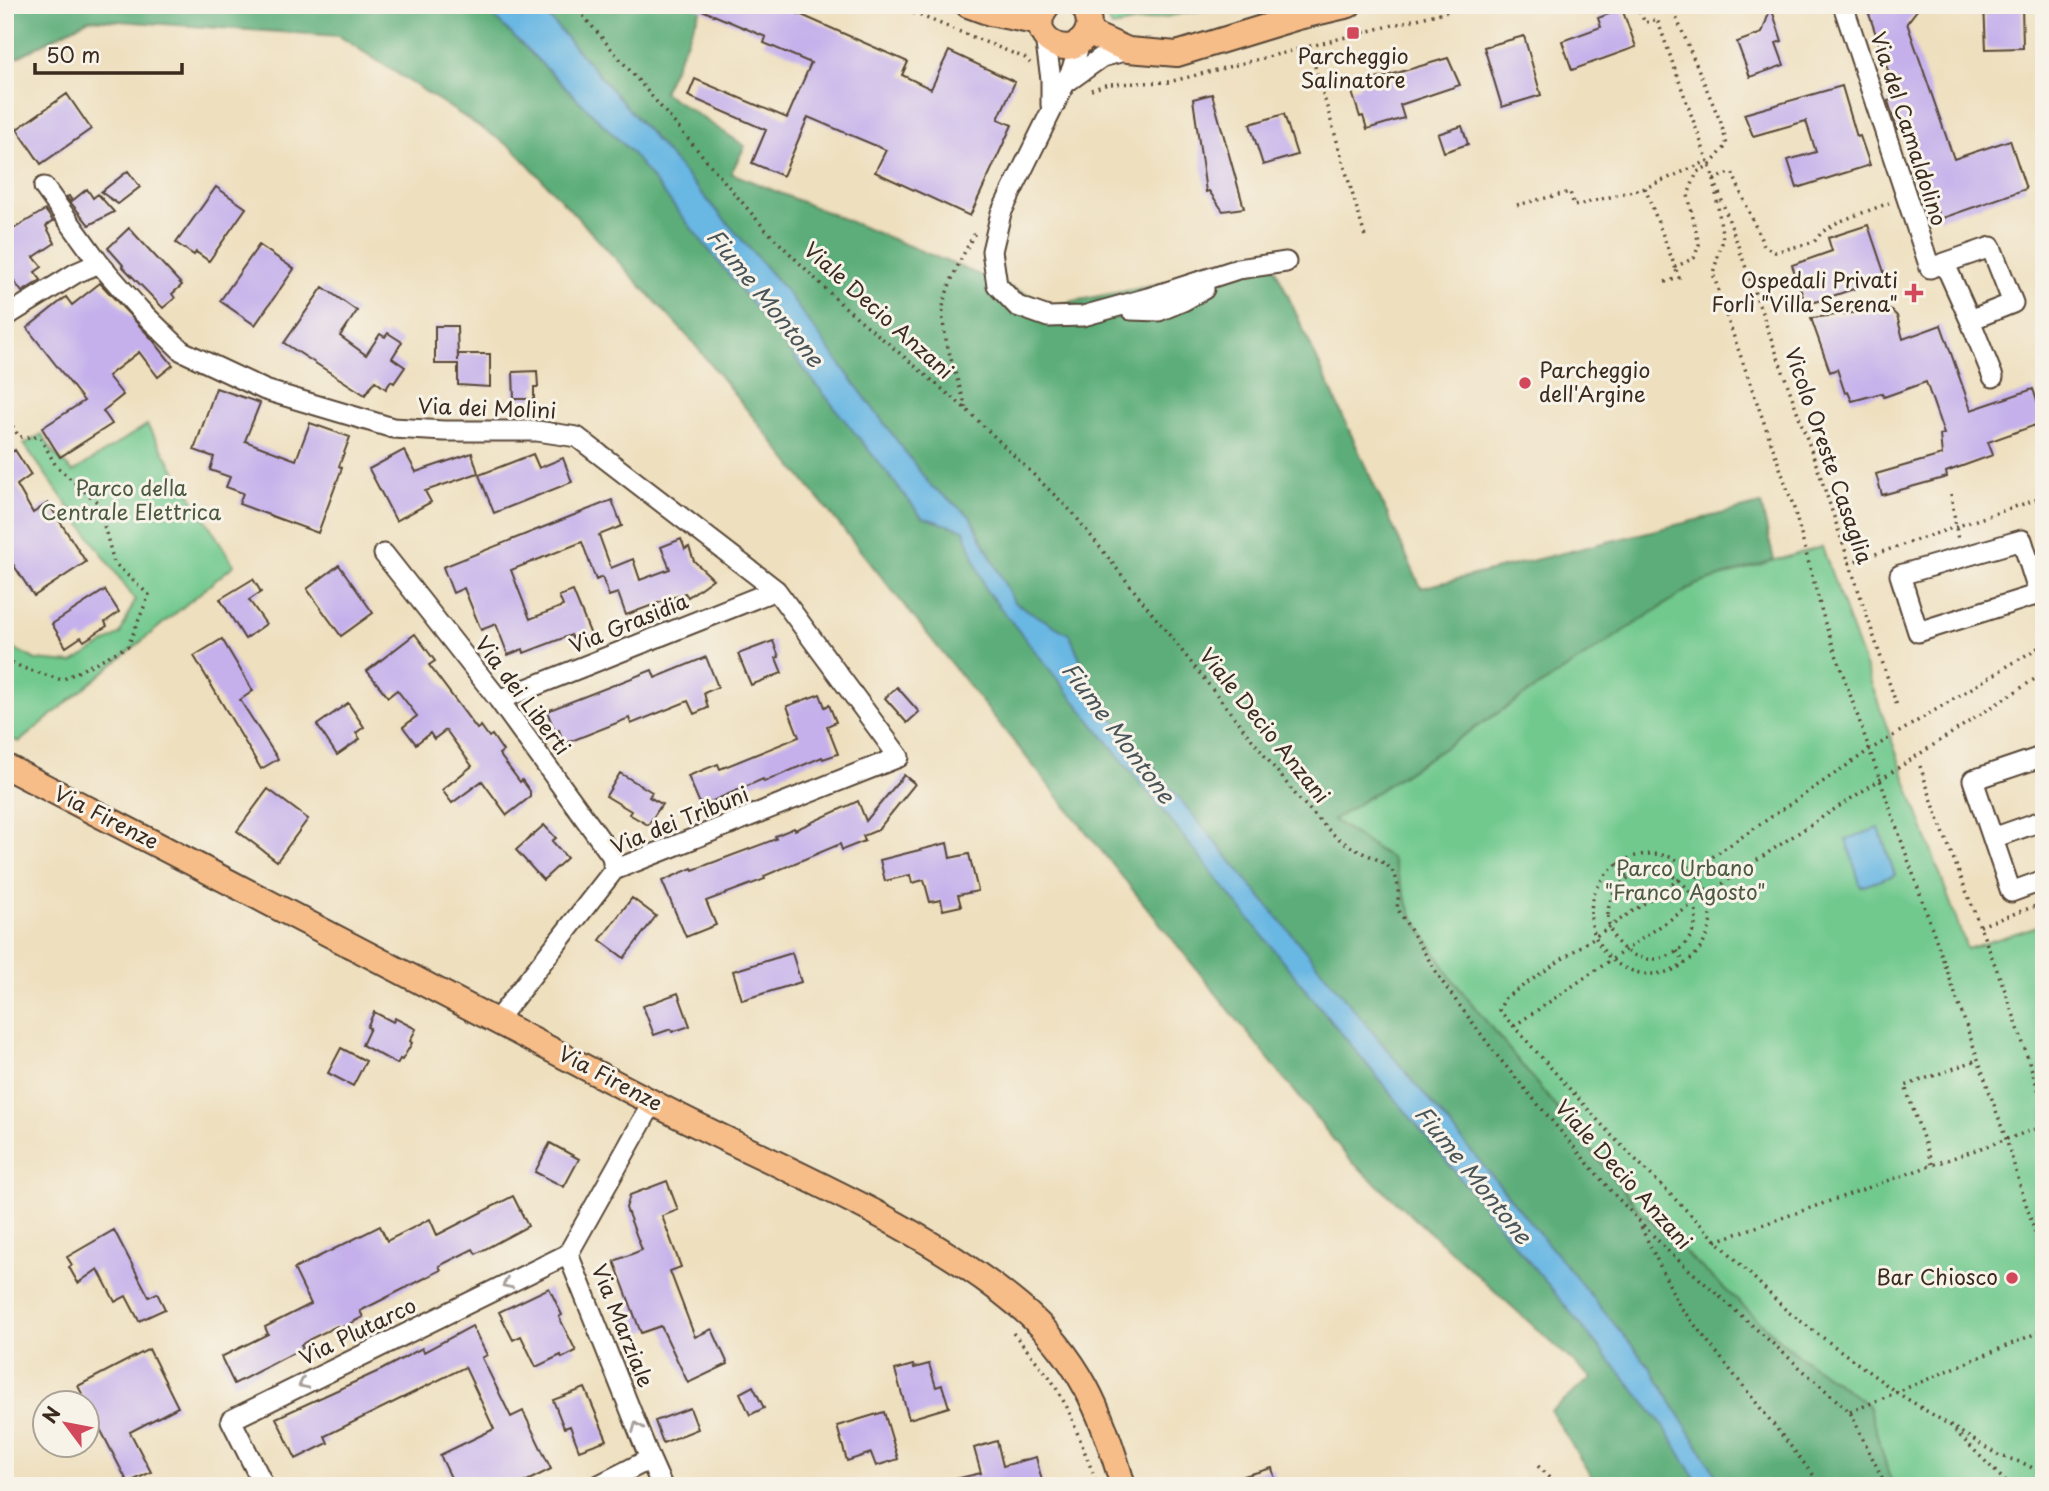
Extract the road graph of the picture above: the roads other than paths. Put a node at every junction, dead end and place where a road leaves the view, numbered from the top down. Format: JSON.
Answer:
{"nodes":[{"id":1,"x":968,"y":5,"type":"edge"},
{"id":2,"x":1082,"y":5,"type":"edge"},
{"id":3,"x":1349,"y":5,"type":"edge"},
{"id":4,"x":1843,"y":5,"type":"edge"},
{"id":5,"x":1044,"y":22,"type":"edge"},
{"id":6,"x":1083,"y":37,"type":"junction"},
{"id":7,"x":1128,"y":50,"type":"junction"},
{"id":8,"x":1063,"y":85,"type":"junction"},
{"id":9,"x":1051,"y":110,"type":"junction"},
{"id":10,"x":44,"y":187,"type":"dead end"},
{"id":11,"x":1286,"y":262,"type":"dead end"},
{"id":12,"x":99,"y":263,"type":"junction"},
{"id":13,"x":1938,"y":266,"type":"junction"},
{"id":14,"x":5,"y":317,"type":"edge"},
{"id":15,"x":1970,"y":320,"type":"junction"},
{"id":16,"x":1993,"y":377,"type":"dead end"},
{"id":17,"x":384,"y":554,"type":"dead end"},
{"id":18,"x":776,"y":590,"type":"junction"},
{"id":19,"x":2041,"y":596,"type":"edge"},
{"id":20,"x":499,"y":700,"type":"junction"},
{"id":21,"x":2044,"y":755,"type":"edge"},
{"id":22,"x":899,"y":757,"type":"joint"},
{"id":23,"x":5,"y":766,"type":"edge"},
{"id":24,"x":2044,"y":820,"type":"edge"},
{"id":25,"x":1993,"y":838,"type":"junction"},
{"id":26,"x":614,"y":870,"type":"junction"},
{"id":27,"x":2044,"y":880,"type":"edge"},
{"id":28,"x":497,"y":1020,"type":"junction"},
{"id":29,"x":653,"y":1102,"type":"junction"},
{"id":30,"x":568,"y":1254,"type":"junction"},
{"id":31,"x":650,"y":1459,"type":"junction"},
{"id":32,"x":607,"y":1484,"type":"edge"},
{"id":33,"x":262,"y":1485,"type":"edge"},
{"id":34,"x":663,"y":1486,"type":"edge"},
{"id":35,"x":1123,"y":1486,"type":"edge"}],
"edges":[{"from":1,"to":5,"type":"main road"},
{"from":2,"to":6,"type":"main road"},
{"from":3,"to":7,"type":"main road"},
{"from":4,"to":13,"type":"street","name":"Via del Camaldolino"},
{"from":5,"to":6,"type":"main road"},
{"from":5,"to":9,"type":"street"},
{"from":6,"to":7,"type":"main road"},
{"from":6,"to":8,"type":"street"},
{"from":7,"to":8,"type":"street"},
{"from":8,"to":9,"type":"street"},
{"from":9,"to":11,"type":"street"},
{"from":10,"to":12,"type":"street","name":"Via dei Molini"},
{"from":12,"to":14,"type":"street"},
{"from":12,"to":18,"type":"street","name":"Via dei Molini"},
{"from":13,"to":15,"type":"street","name":"Via del Camaldolino"},
{"from":13,"to":15,"type":"street"},
{"from":15,"to":16,"type":"street","name":"Via del Camaldolino"},
{"from":17,"to":20,"type":"street","name":"Via dei Liberti"},
{"from":18,"to":20,"type":"street","name":"Via Grasidia"},
{"from":18,"to":22,"type":"street","name":"Via dei Molini"},
{"from":19,"to":19,"type":"street"},
{"from":20,"to":26,"type":"street","name":"Via dei Liberti"},
{"from":21,"to":25,"type":"street"},
{"from":22,"to":26,"type":"street","name":"Via dei Tribuni"},
{"from":23,"to":28,"type":"main road","name":"Via Firenze"},
{"from":24,"to":25,"type":"street"},
{"from":25,"to":27,"type":"street"},
{"from":26,"to":28,"type":"street","name":"Via dei Tribuni"},
{"from":28,"to":29,"type":"main road","name":"Via Firenze"},
{"from":29,"to":30,"type":"street","name":"Via Marziale"},
{"from":29,"to":35,"type":"main road","name":"Via Firenze"},
{"from":31,"to":30,"type":"street","name":"Via Marziale","one_way":true},
{"from":30,"to":33,"type":"street","name":"Via Plutarco","one_way":true},
{"from":31,"to":32,"type":"street"},
{"from":31,"to":34,"type":"street","name":"Via Marziale"}]}
